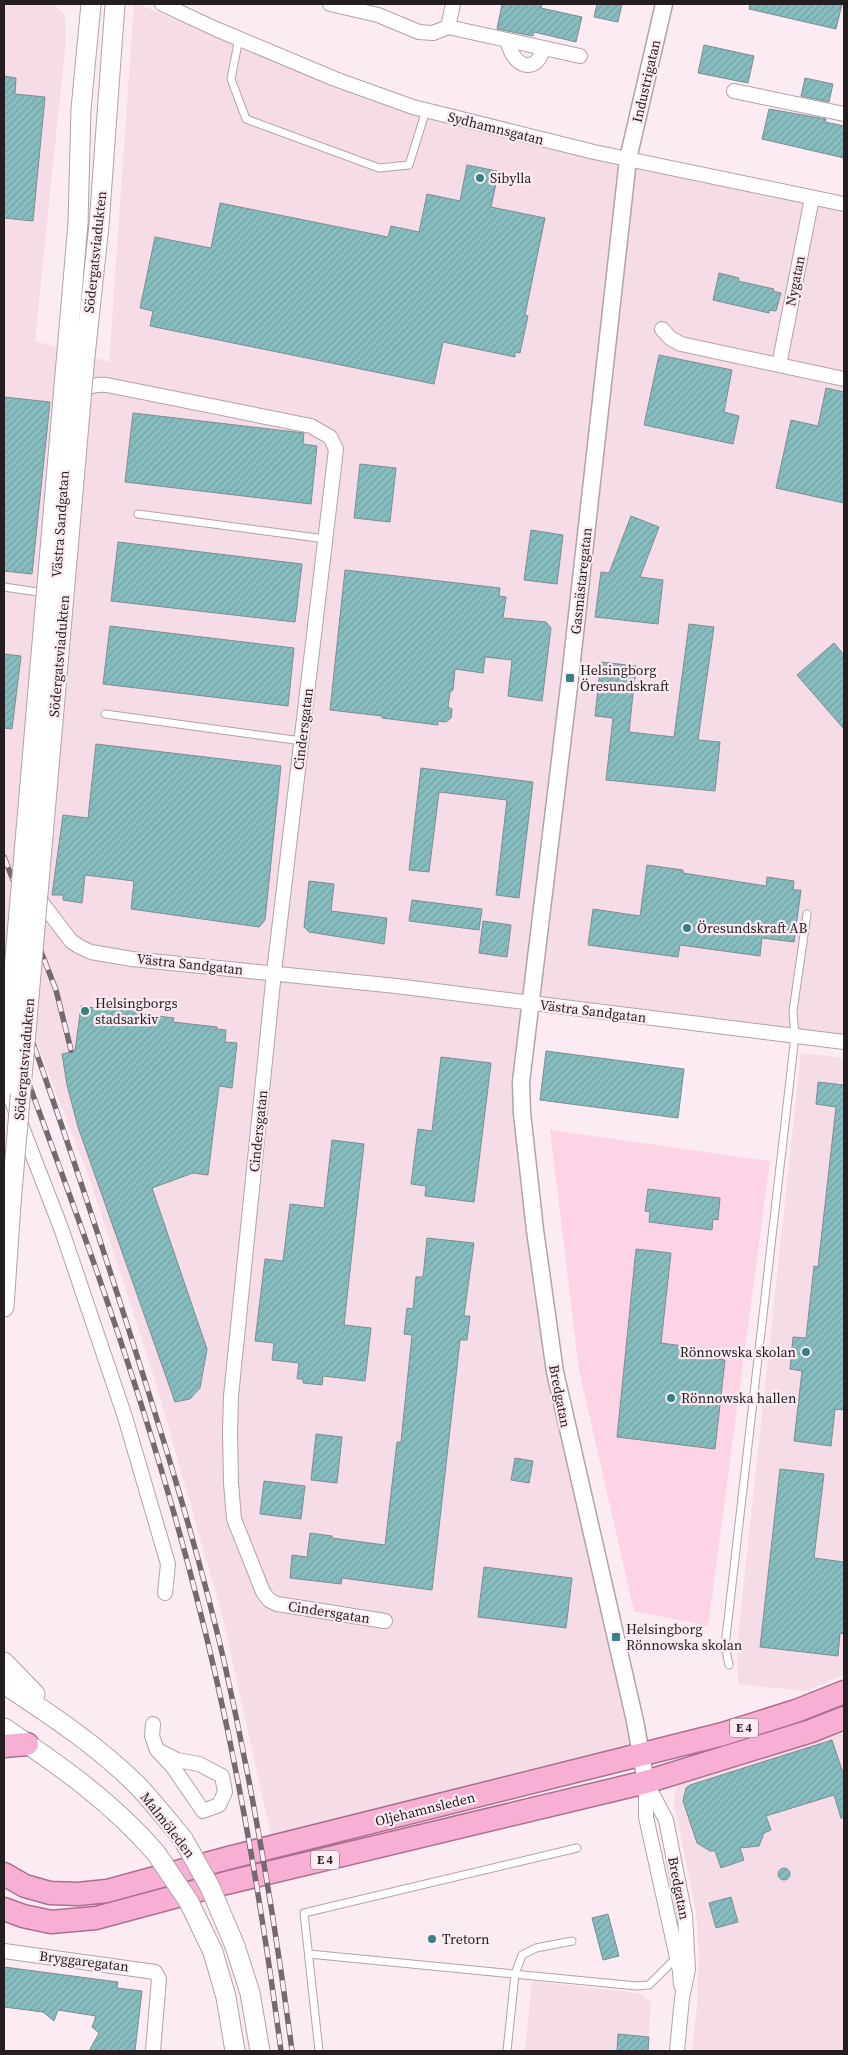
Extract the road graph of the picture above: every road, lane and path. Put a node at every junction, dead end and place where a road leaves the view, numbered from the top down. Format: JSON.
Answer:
{"nodes":[{"id":1,"x":91,"y":4,"type":"edge"},
{"id":2,"x":115,"y":4,"type":"edge"},
{"id":3,"x":162,"y":4,"type":"edge"},
{"id":4,"x":330,"y":4,"type":"edge"},
{"id":5,"x":453,"y":4,"type":"edge"},
{"id":6,"x":664,"y":4,"type":"edge"},
{"id":7,"x":448,"y":27,"type":"junction"},
{"id":8,"x":239,"y":38,"type":"junction"},
{"id":9,"x":507,"y":40,"type":"junction"},
{"id":10,"x":543,"y":48,"type":"junction"},
{"id":11,"x":580,"y":56,"type":"dead end"},
{"id":12,"x":734,"y":91,"type":"dead end"},
{"id":13,"x":426,"y":110,"type":"junction"},
{"id":14,"x":844,"y":114,"type":"edge"},
{"id":15,"x":628,"y":159,"type":"junction"},
{"id":16,"x":812,"y":198,"type":"junction"},
{"id":17,"x":844,"y":204,"type":"edge"},
{"id":18,"x":662,"y":329,"type":"dead end"},
{"id":19,"x":779,"y":365,"type":"junction"},
{"id":20,"x":844,"y":379,"type":"edge"},
{"id":21,"x":138,"y":514,"type":"dead end"},
{"id":22,"x":325,"y":539,"type":"junction"},
{"id":23,"x":4,"y":587,"type":"edge"},
{"id":24,"x":54,"y":594,"type":"junction"},
{"id":25,"x":105,"y":714,"type":"dead end"},
{"id":26,"x":302,"y":740,"type":"junction"},
{"id":27,"x":807,"y":914,"type":"dead end"},
{"id":28,"x":274,"y":972,"type":"junction"},
{"id":29,"x":531,"y":1003,"type":"junction"},
{"id":30,"x":795,"y":1036,"type":"junction"},
{"id":31,"x":844,"y":1042,"type":"edge"},
{"id":32,"x":4,"y":1081,"type":"edge"},
{"id":33,"x":4,"y":1087,"type":"edge"},
{"id":34,"x":4,"y":1308,"type":"edge"},
{"id":35,"x":165,"y":1593,"type":"dead end"},
{"id":36,"x":385,"y":1621,"type":"dead end"},
{"id":37,"x":4,"y":1662,"type":"edge"},
{"id":38,"x":729,"y":1664,"type":"dead end"},
{"id":39,"x":4,"y":1684,"type":"edge"},
{"id":40,"x":844,"y":1692,"type":"edge"},
{"id":41,"x":4,"y":1700,"type":"edge"},
{"id":42,"x":844,"y":1718,"type":"edge"},
{"id":43,"x":153,"y":1724,"type":"dead end"},
{"id":44,"x":4,"y":1728,"type":"edge"},
{"id":45,"x":27,"y":1744,"type":"junction"},
{"id":46,"x":4,"y":1746,"type":"edge"},
{"id":47,"x":157,"y":1750,"type":"junction"},
{"id":48,"x":101,"y":1753,"type":"junction"},
{"id":49,"x":641,"y":1756,"type":"junction"},
{"id":50,"x":646,"y":1782,"type":"junction"},
{"id":51,"x":576,"y":1848,"type":"dead end"},
{"id":52,"x":4,"y":1874,"type":"edge"},
{"id":53,"x":4,"y":1909,"type":"edge"},
{"id":54,"x":572,"y":1941,"type":"dead end"},
{"id":55,"x":4,"y":1951,"type":"edge"},
{"id":56,"x":309,"y":1954,"type":"junction"},
{"id":57,"x":677,"y":1958,"type":"junction"},
{"id":58,"x":515,"y":1974,"type":"junction"},
{"id":59,"x":682,"y":1998,"type":"junction"},
{"id":60,"x":153,"y":2051,"type":"edge"},
{"id":61,"x":235,"y":2051,"type":"edge"},
{"id":62,"x":260,"y":2051,"type":"edge"},
{"id":63,"x":319,"y":2051,"type":"edge"},
{"id":64,"x":507,"y":2051,"type":"edge"},
{"id":65,"x":678,"y":2051,"type":"edge"}],
"edges":[{"from":1,"to":33,"type":"main road","name":"Södergatsviadukten","bridge":true},
{"from":2,"to":34,"type":"main road","name":"Södergatsviadukten","bridge":true},
{"from":3,"to":8,"type":"street","name":"Sydhamnsgatan"},
{"from":4,"to":7,"type":"street"},
{"from":5,"to":7,"type":"street"},
{"from":6,"to":15,"type":"street","name":"Industrigatan"},
{"from":7,"to":9,"type":"street"},
{"from":8,"to":13,"type":"street","name":"Sydhamnsgatan"},
{"from":8,"to":13,"type":"lane"},
{"from":9,"to":10,"type":"street"},
{"from":9,"to":10,"type":"street"},
{"from":10,"to":11,"type":"street"},
{"from":12,"to":14,"type":"street"},
{"from":13,"to":15,"type":"street","name":"Sydhamnsgatan"},
{"from":15,"to":16,"type":"street","name":"Sydhamnsgatan"},
{"from":15,"to":29,"type":"street","name":"Gasmästaregatan"},
{"from":16,"to":17,"type":"street","name":"Sydhamnsgatan"},
{"from":16,"to":19,"type":"street","name":"Nygatan"},
{"from":18,"to":19,"type":"street"},
{"from":19,"to":20,"type":"street"},
{"from":21,"to":22,"type":"lane"},
{"from":22,"to":24,"type":"street","name":"Västra Sandgatan"},
{"from":22,"to":26,"type":"street","name":"Cindersgatan"},
{"from":23,"to":24,"type":"lane"},
{"from":24,"to":28,"type":"street","name":"Västra Sandgatan"},
{"from":25,"to":26,"type":"lane"},
{"from":26,"to":28,"type":"street","name":"Cindersgatan"},
{"from":27,"to":30,"type":"lane"},
{"from":28,"to":29,"type":"street","name":"Västra Sandgatan"},
{"from":28,"to":36,"type":"street","name":"Cindersgatan"},
{"from":29,"to":30,"type":"street","name":"Västra Sandgatan"},
{"from":29,"to":49,"type":"street","name":"Bredgatan"},
{"from":30,"to":31,"type":"street","name":"Västra Sandgatan"},
{"from":30,"to":38,"type":"lane"},
{"from":32,"to":35,"type":"street"},
{"from":37,"to":48,"type":"main road"},
{"from":39,"to":48,"type":"main road","name":"Malmöleden"},
{"from":40,"to":49,"type":"highway","name":"Oljehamnsleden","number":"E 4"},
{"from":41,"to":48,"type":"main road"},
{"from":42,"to":50,"type":"highway","name":"Oljehamnsleden","number":"E 4"},
{"from":43,"to":47,"type":"street"},
{"from":44,"to":45,"type":"main road","name":"Malmöleden"},
{"from":45,"to":46,"type":"highway"},
{"from":45,"to":61,"type":"main road","name":"Malmöleden","bridge":true},
{"from":47,"to":47,"type":"street"},
{"from":48,"to":62,"type":"main road","name":"Malmöleden","bridge":true},
{"from":49,"to":50,"type":"street","name":"Bredgatan"},
{"from":49,"to":52,"type":"highway","name":"Oljehamnsleden","number":"E 4"},
{"from":50,"to":53,"type":"highway","name":"Oljehamnsleden","number":"E 4"},
{"from":50,"to":57,"type":"street","name":"Bredgatan"},
{"from":50,"to":59,"type":"street","name":"Bredgatan"},
{"from":51,"to":56,"type":"lane"},
{"from":54,"to":58,"type":"lane"},
{"from":55,"to":60,"type":"street","name":"Bryggaregatan"},
{"from":56,"to":58,"type":"lane"},
{"from":56,"to":63,"type":"lane"},
{"from":57,"to":58,"type":"lane"},
{"from":57,"to":59,"type":"street","name":"Bredgatan"},
{"from":58,"to":64,"type":"lane"},
{"from":59,"to":65,"type":"street","name":"Bredgatan"}]}
